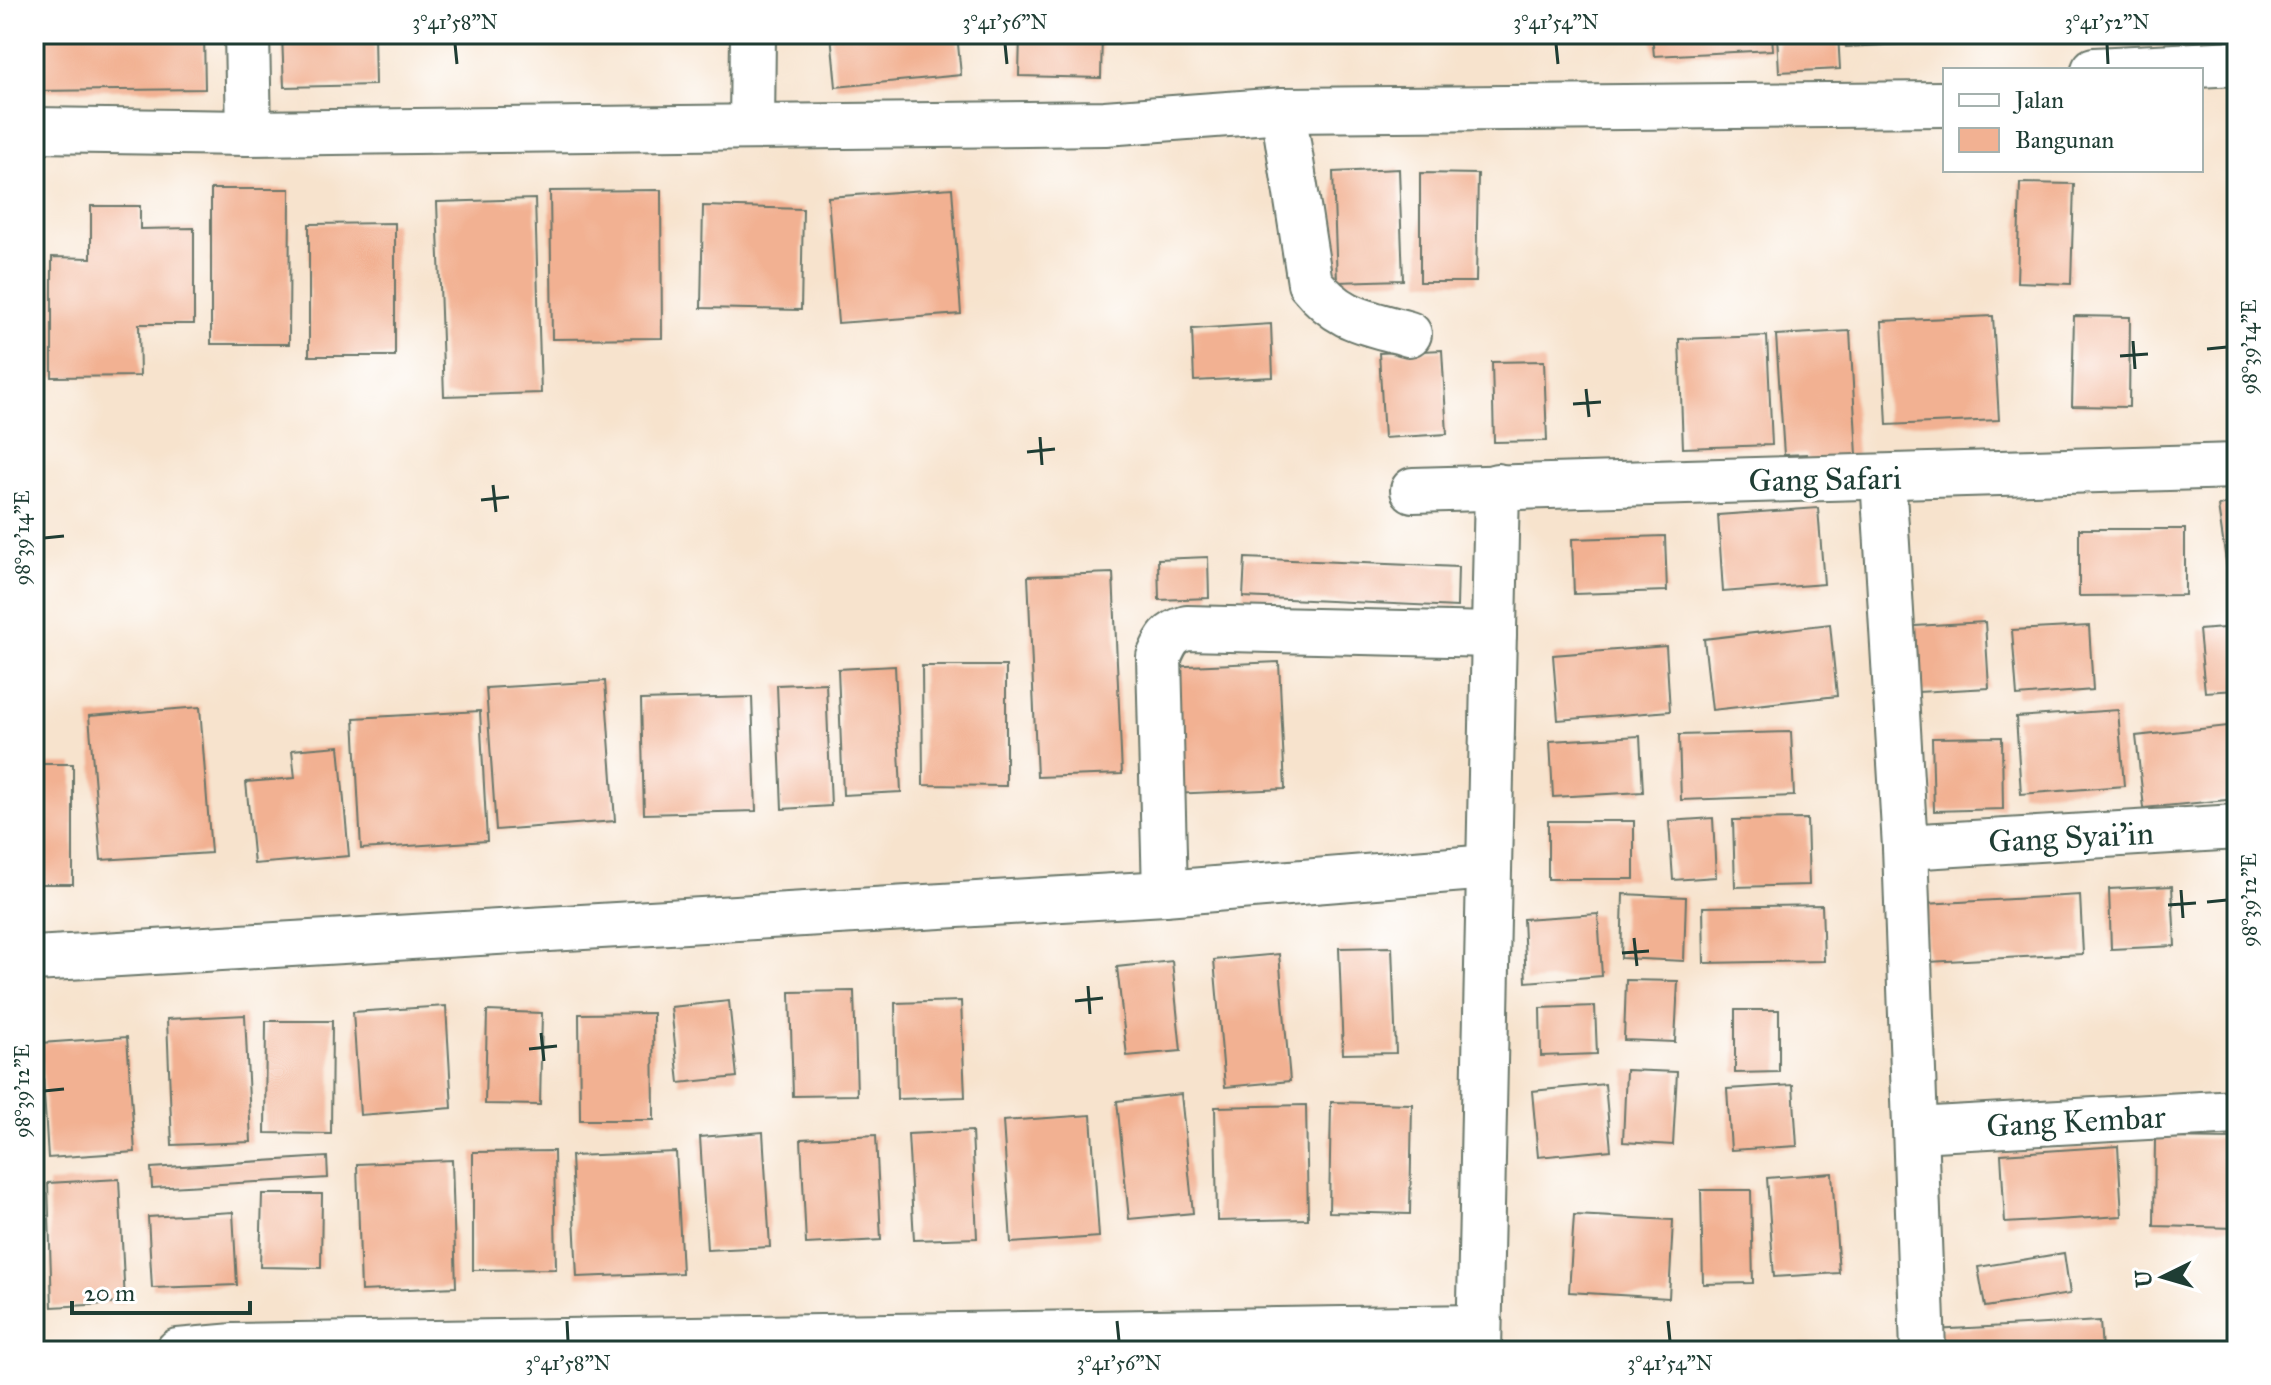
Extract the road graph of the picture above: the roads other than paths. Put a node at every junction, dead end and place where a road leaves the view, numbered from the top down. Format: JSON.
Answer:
{"nodes":[{"id":1,"x":247,"y":34,"type":"edge"},
{"id":2,"x":753,"y":34,"type":"edge"},
{"id":3,"x":2237,"y":63,"type":"edge"},
{"id":4,"x":2135,"y":68,"type":"edge"},
{"id":5,"x":1943,"y":104,"type":"edge"},
{"id":6,"x":1283,"y":110,"type":"junction"},
{"id":7,"x":752,"y":127,"type":"junction"},
{"id":8,"x":34,"y":130,"type":"edge"},
{"id":9,"x":249,"y":133,"type":"junction"},
{"id":10,"x":1409,"y":334,"type":"dead end"},
{"id":11,"x":2237,"y":466,"type":"edge"},
{"id":12,"x":1883,"y":477,"type":"junction"},
{"id":13,"x":1497,"y":486,"type":"junction"},
{"id":14,"x":1413,"y":490,"type":"dead end"},
{"id":15,"x":1494,"y":635,"type":"junction"},
{"id":16,"x":2237,"y":827,"type":"edge"},
{"id":17,"x":1905,"y":847,"type":"junction"},
{"id":18,"x":1489,"y":867,"type":"junction"},
{"id":19,"x":1165,"y":893,"type":"junction"},
{"id":20,"x":34,"y":959,"type":"edge"},
{"id":21,"x":2237,"y":1112,"type":"edge"},
{"id":22,"x":1916,"y":1130,"type":"junction"},
{"id":23,"x":1478,"y":1339,"type":"edge"},
{"id":24,"x":234,"y":1348,"type":"edge"},
{"id":25,"x":178,"y":1351,"type":"edge"},
{"id":26,"x":1923,"y":1351,"type":"edge"}],
"edges":[{"from":1,"to":9,"type":"street"},
{"from":2,"to":7,"type":"street"},
{"from":3,"to":4,"type":"street"},
{"from":5,"to":6,"type":"street"},
{"from":6,"to":7,"type":"street"},
{"from":6,"to":10,"type":"street"},
{"from":7,"to":9,"type":"street"},
{"from":8,"to":9,"type":"street"},
{"from":11,"to":12,"type":"street","name":"Gang Safari"},
{"from":12,"to":13,"type":"street","name":"Gang Safari"},
{"from":12,"to":17,"type":"street"},
{"from":13,"to":14,"type":"street","name":"Gang Safari"},
{"from":13,"to":15,"type":"street"},
{"from":15,"to":18,"type":"street"},
{"from":15,"to":19,"type":"street"},
{"from":16,"to":17,"type":"street","name":"Gang Syai'in"},
{"from":17,"to":22,"type":"street"},
{"from":18,"to":19,"type":"street"},
{"from":18,"to":23,"type":"street"},
{"from":19,"to":20,"type":"street"},
{"from":21,"to":22,"type":"street","name":"Gang Kembar"},
{"from":22,"to":26,"type":"street"},
{"from":23,"to":24,"type":"street"},
{"from":24,"to":25,"type":"street"}]}
